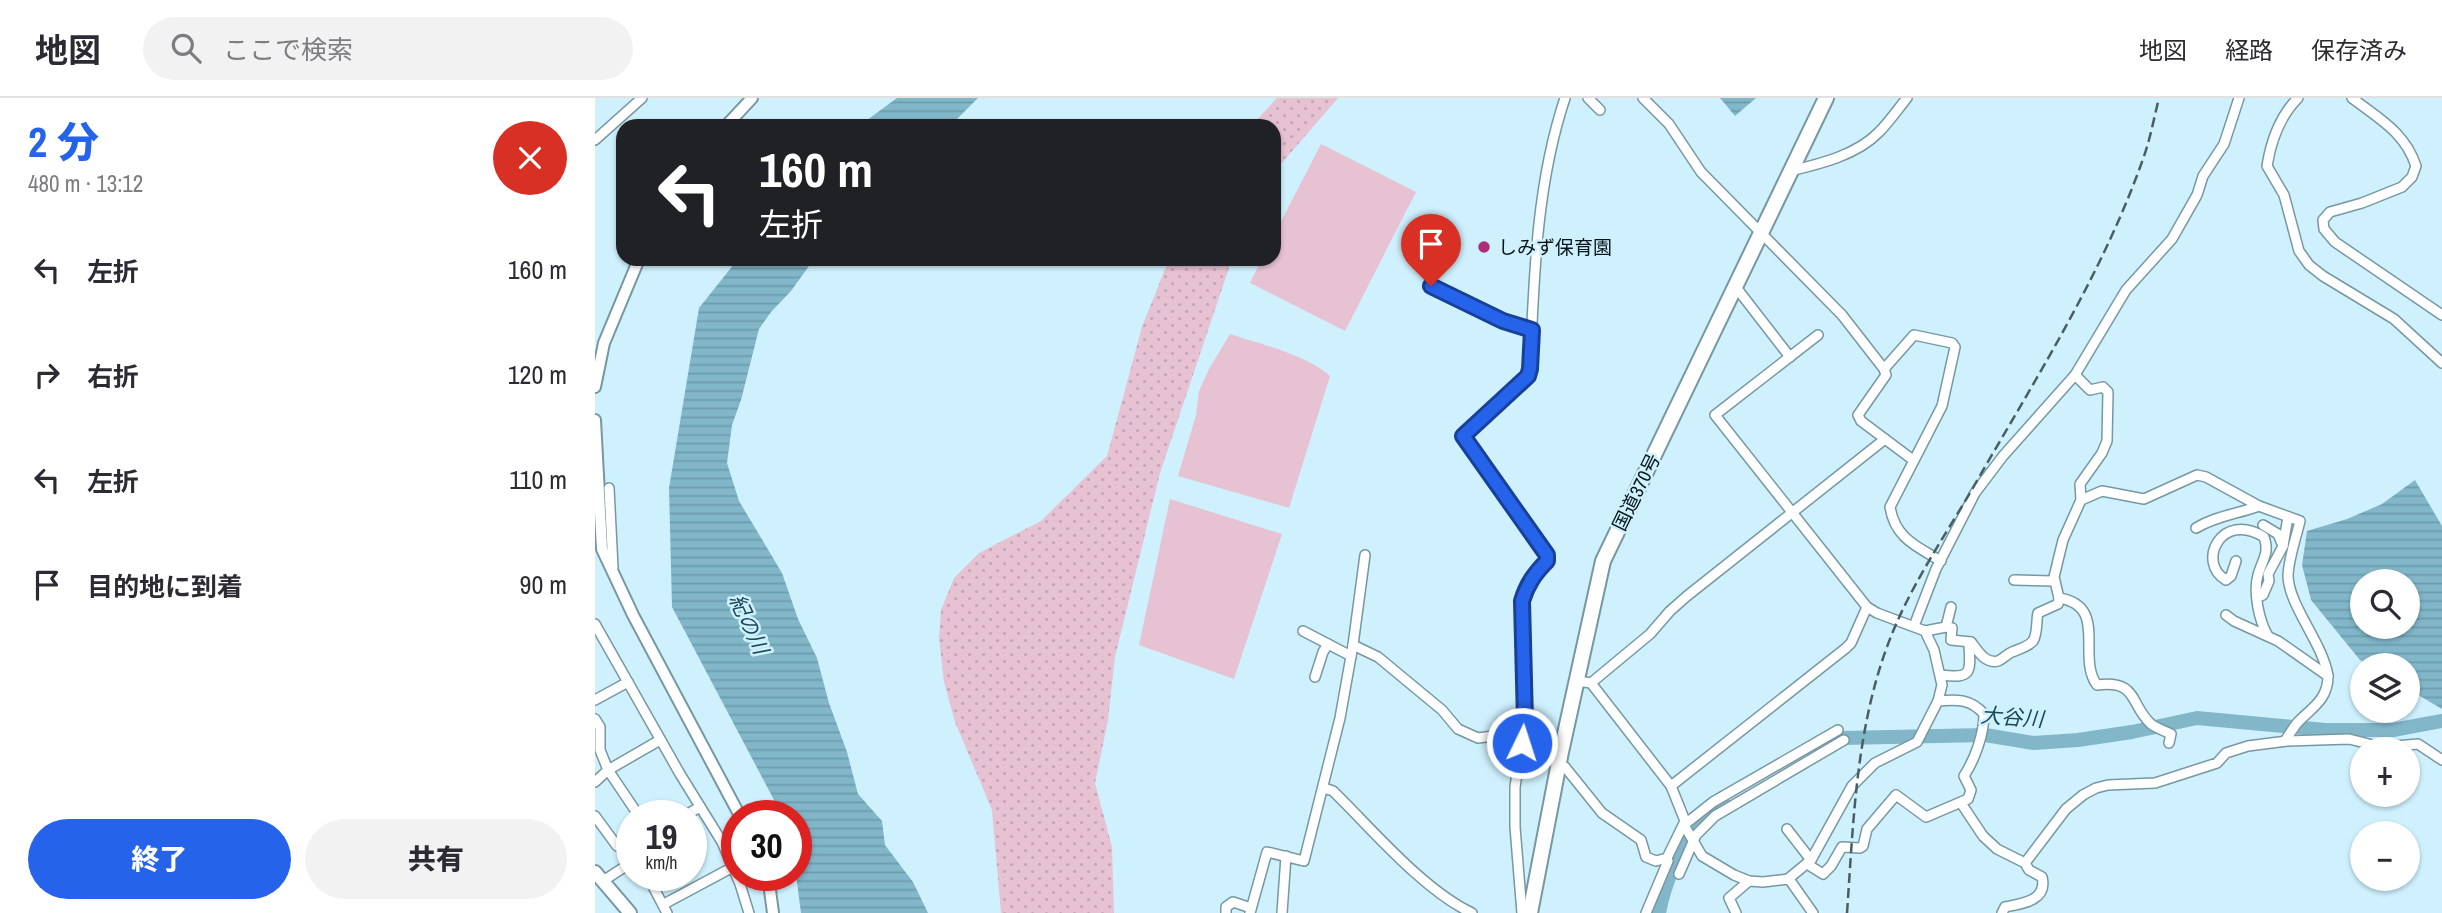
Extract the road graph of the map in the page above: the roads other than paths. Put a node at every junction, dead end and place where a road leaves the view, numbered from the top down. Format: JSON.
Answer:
{"nodes":[{"id":1,"x":642,"y":98,"type":"edge"},
{"id":2,"x":752,"y":98,"type":"edge"},
{"id":3,"x":1565,"y":98,"type":"edge"},
{"id":4,"x":1588,"y":98,"type":"edge"},
{"id":5,"x":1643,"y":98,"type":"edge"},
{"id":6,"x":1826,"y":98,"type":"edge"},
{"id":7,"x":1907,"y":98,"type":"edge"},
{"id":8,"x":2239,"y":98,"type":"edge"},
{"id":9,"x":2298,"y":98,"type":"edge"},
{"id":10,"x":2352,"y":98,"type":"edge"},
{"id":11,"x":1600,"y":110,"type":"dead end"},
{"id":12,"x":618,"y":119,"type":"edge"},
{"id":13,"x":732,"y":119,"type":"edge"},
{"id":14,"x":616,"y":121,"type":"edge"},
{"id":15,"x":595,"y":140,"type":"edge"},
{"id":16,"x":1790,"y":172,"type":"junction"},
{"id":17,"x":1761,"y":232,"type":"junction"},
{"id":18,"x":636,"y":266,"type":"edge"},
{"id":19,"x":1431,"y":286,"type":"dead end"},
{"id":20,"x":1735,"y":286,"type":"junction"},
{"id":21,"x":2442,"y":315,"type":"edge"},
{"id":22,"x":1532,"y":330,"type":"junction"},
{"id":23,"x":1818,"y":335,"type":"dead end"},
{"id":24,"x":1790,"y":357,"type":"junction"},
{"id":25,"x":2442,"y":363,"type":"edge"},
{"id":26,"x":1884,"y":369,"type":"junction"},
{"id":27,"x":2075,"y":376,"type":"junction"},
{"id":28,"x":595,"y":387,"type":"edge"},
{"id":29,"x":595,"y":420,"type":"edge"},
{"id":30,"x":1885,"y":439,"type":"junction"},
{"id":31,"x":1913,"y":460,"type":"junction"},
{"id":32,"x":609,"y":488,"type":"dead end"},
{"id":33,"x":2081,"y":500,"type":"junction"},
{"id":34,"x":2259,"y":506,"type":"junction"},
{"id":35,"x":1792,"y":513,"type":"junction"},
{"id":36,"x":2288,"y":517,"type":"junction"},
{"id":37,"x":2263,"y":525,"type":"dead end"},
{"id":38,"x":2196,"y":528,"type":"dead end"},
{"id":39,"x":2283,"y":546,"type":"junction"},
{"id":40,"x":599,"y":547,"type":"edge"},
{"id":41,"x":1365,"y":555,"type":"dead end"},
{"id":42,"x":1941,"y":561,"type":"junction"},
{"id":43,"x":2236,"y":561,"type":"dead end"},
{"id":44,"x":615,"y":580,"type":"junction"},
{"id":45,"x":2014,"y":580,"type":"dead end"},
{"id":46,"x":2053,"y":581,"type":"junction"},
{"id":47,"x":2258,"y":597,"type":"junction"},
{"id":48,"x":2059,"y":598,"type":"junction"},
{"id":49,"x":1867,"y":607,"type":"junction"},
{"id":50,"x":1951,"y":607,"type":"dead end"},
{"id":51,"x":2226,"y":615,"type":"dead end"},
{"id":52,"x":595,"y":624,"type":"edge"},
{"id":53,"x":1914,"y":626,"type":"junction"},
{"id":54,"x":1946,"y":626,"type":"junction"},
{"id":55,"x":1303,"y":631,"type":"dead end"},
{"id":56,"x":1926,"y":631,"type":"junction"},
{"id":57,"x":2268,"y":636,"type":"junction"},
{"id":58,"x":1971,"y":642,"type":"junction"},
{"id":59,"x":1328,"y":644,"type":"junction"},
{"id":60,"x":1353,"y":645,"type":"junction"},
{"id":61,"x":1351,"y":656,"type":"junction"},
{"id":62,"x":1941,"y":675,"type":"junction"},
{"id":63,"x":2328,"y":676,"type":"junction"},
{"id":64,"x":1315,"y":677,"type":"dead end"},
{"id":65,"x":628,"y":682,"type":"junction"},
{"id":66,"x":1584,"y":682,"type":"junction"},
{"id":67,"x":595,"y":700,"type":"edge"},
{"id":68,"x":1938,"y":701,"type":"junction"},
{"id":69,"x":595,"y":719,"type":"edge"},
{"id":70,"x":1838,"y":730,"type":"dead end"},
{"id":71,"x":660,"y":740,"type":"junction"},
{"id":72,"x":1843,"y":740,"type":"dead end"},
{"id":73,"x":2285,"y":741,"type":"junction"},
{"id":74,"x":1522,"y":743,"type":"junction"},
{"id":75,"x":2169,"y":743,"type":"dead end"},
{"id":76,"x":1560,"y":758,"type":"junction"},
{"id":77,"x":2442,"y":760,"type":"edge"},
{"id":78,"x":608,"y":770,"type":"junction"},
{"id":79,"x":595,"y":782,"type":"edge"},
{"id":80,"x":1671,"y":786,"type":"junction"},
{"id":81,"x":1324,"y":788,"type":"junction"},
{"id":82,"x":628,"y":800,"type":"edge"},
{"id":83,"x":696,"y":800,"type":"edge"},
{"id":84,"x":732,"y":800,"type":"edge"},
{"id":85,"x":1961,"y":803,"type":"junction"},
{"id":86,"x":595,"y":816,"type":"edge"},
{"id":87,"x":707,"y":818,"type":"edge"},
{"id":88,"x":1787,"y":830,"type":"dead end"},
{"id":89,"x":1689,"y":832,"type":"junction"},
{"id":90,"x":721,"y":840,"type":"edge"},
{"id":91,"x":616,"y":844,"type":"edge"},
{"id":92,"x":1286,"y":856,"type":"junction"},
{"id":93,"x":1667,"y":858,"type":"junction"},
{"id":94,"x":1809,"y":862,"type":"junction"},
{"id":95,"x":2025,"y":863,"type":"junction"},
{"id":96,"x":616,"y":869,"type":"edge"},
{"id":97,"x":721,"y":874,"type":"edge"},
{"id":98,"x":1679,"y":874,"type":"dead end"},
{"id":99,"x":599,"y":877,"type":"edge"},
{"id":100,"x":1788,"y":879,"type":"junction"},
{"id":101,"x":1749,"y":881,"type":"junction"},
{"id":102,"x":656,"y":891,"type":"edge"},
{"id":103,"x":741,"y":891,"type":"edge"},
{"id":104,"x":770,"y":891,"type":"edge"},
{"id":105,"x":665,"y":908,"type":"edge"},
{"id":106,"x":1250,"y":910,"type":"edge"},
{"id":107,"x":630,"y":913,"type":"edge"},
{"id":108,"x":749,"y":913,"type":"edge"},
{"id":109,"x":773,"y":913,"type":"edge"},
{"id":110,"x":1226,"y":913,"type":"edge"},
{"id":111,"x":1282,"y":913,"type":"edge"},
{"id":112,"x":1472,"y":913,"type":"edge"},
{"id":113,"x":1522,"y":913,"type":"edge"},
{"id":114,"x":1530,"y":913,"type":"edge"},
{"id":115,"x":1646,"y":913,"type":"edge"},
{"id":116,"x":1736,"y":913,"type":"edge"},
{"id":117,"x":1813,"y":913,"type":"edge"},
{"id":118,"x":2002,"y":913,"type":"edge"}],
"edges":[{"from":1,"to":12,"type":"street"},
{"from":2,"to":13,"type":"street"},
{"from":3,"to":22,"type":"street"},
{"from":4,"to":11,"type":"street"},
{"from":5,"to":17,"type":"street"},
{"from":6,"to":16,"type":"highway","name":"国道370号"},
{"from":7,"to":16,"type":"street"},
{"from":8,"to":27,"type":"street"},
{"from":9,"to":25,"type":"street"},
{"from":10,"to":21,"type":"street"},
{"from":14,"to":15,"type":"street"},
{"from":16,"to":17,"type":"highway","name":"国道370号"},
{"from":17,"to":20,"type":"highway","name":"国道370号"},
{"from":17,"to":26,"type":"street"},
{"from":18,"to":28,"type":"street"},
{"from":19,"to":22,"type":"street"},
{"from":20,"to":24,"type":"street"},
{"from":20,"to":66,"type":"highway","name":"国道370号"},
{"from":22,"to":74,"type":"street"},
{"from":23,"to":24,"type":"street"},
{"from":24,"to":35,"type":"street"},
{"from":26,"to":30,"type":"street"},
{"from":26,"to":31,"type":"street"},
{"from":27,"to":33,"type":"street"},
{"from":27,"to":42,"type":"street"},
{"from":29,"to":40,"type":"street"},
{"from":30,"to":31,"type":"street"},
{"from":30,"to":35,"type":"street"},
{"from":31,"to":42,"type":"street"},
{"from":32,"to":44,"type":"street"},
{"from":33,"to":34,"type":"street"},
{"from":33,"to":46,"type":"street"},
{"from":34,"to":36,"type":"street"},
{"from":34,"to":38,"type":"street"},
{"from":35,"to":49,"type":"street"},
{"from":35,"to":66,"type":"street"},
{"from":36,"to":39,"type":"street"},
{"from":36,"to":63,"type":"street"},
{"from":37,"to":39,"type":"street"},
{"from":39,"to":47,"type":"street"},
{"from":40,"to":44,"type":"street"},
{"from":41,"to":60,"type":"street"},
{"from":42,"to":53,"type":"street"},
{"from":43,"to":47,"type":"street"},
{"from":44,"to":84,"type":"street"},
{"from":45,"to":46,"type":"street"},
{"from":46,"to":48,"type":"street"},
{"from":47,"to":57,"type":"street"},
{"from":48,"to":58,"type":"street"},
{"from":48,"to":75,"type":"street"},
{"from":49,"to":53,"type":"street"},
{"from":49,"to":80,"type":"street"},
{"from":50,"to":54,"type":"street"},
{"from":51,"to":57,"type":"street"},
{"from":52,"to":65,"type":"street"},
{"from":53,"to":56,"type":"street"},
{"from":54,"to":56,"type":"street"},
{"from":54,"to":58,"type":"street"},
{"from":55,"to":59,"type":"street"},
{"from":56,"to":62,"type":"street"},
{"from":57,"to":63,"type":"street"},
{"from":58,"to":62,"type":"street"},
{"from":59,"to":61,"type":"street"},
{"from":59,"to":64,"type":"street"},
{"from":60,"to":61,"type":"street"},
{"from":60,"to":74,"type":"street"},
{"from":61,"to":81,"type":"street"},
{"from":62,"to":68,"type":"street"},
{"from":63,"to":73,"type":"street"},
{"from":65,"to":67,"type":"street"},
{"from":65,"to":71,"type":"street"},
{"from":66,"to":76,"type":"highway","name":"国道370号"},
{"from":66,"to":80,"type":"street"},
{"from":68,"to":85,"type":"street"},
{"from":68,"to":94,"type":"street"},
{"from":69,"to":78,"type":"street"},
{"from":70,"to":89,"type":"street"},
{"from":71,"to":78,"type":"street"},
{"from":71,"to":83,"type":"street"},
{"from":72,"to":89,"type":"street"},
{"from":73,"to":77,"type":"street"},
{"from":73,"to":95,"type":"street"},
{"from":74,"to":76,"type":"street"},
{"from":74,"to":113,"type":"street"},
{"from":76,"to":93,"type":"street"},
{"from":76,"to":114,"type":"highway","name":"国道370号"},
{"from":78,"to":79,"type":"street"},
{"from":78,"to":82,"type":"street"},
{"from":80,"to":89,"type":"street"},
{"from":81,"to":92,"type":"street"},
{"from":81,"to":112,"type":"street"},
{"from":85,"to":94,"type":"street"},
{"from":85,"to":95,"type":"street"},
{"from":86,"to":91,"type":"street"},
{"from":87,"to":90,"type":"street"},
{"from":88,"to":94,"type":"street"},
{"from":89,"to":93,"type":"street"},
{"from":89,"to":98,"type":"street"},
{"from":89,"to":101,"type":"street"},
{"from":92,"to":106,"type":"street"},
{"from":92,"to":111,"type":"street"},
{"from":93,"to":115,"type":"street"},
{"from":94,"to":100,"type":"street"},
{"from":95,"to":118,"type":"street"},
{"from":96,"to":99,"type":"street"},
{"from":97,"to":105,"type":"street"},
{"from":99,"to":107,"type":"main road"},
{"from":100,"to":101,"type":"street"},
{"from":100,"to":117,"type":"street"},
{"from":101,"to":116,"type":"street"},
{"from":102,"to":105,"type":"street"},
{"from":103,"to":108,"type":"street"},
{"from":104,"to":109,"type":"street"},
{"from":106,"to":110,"type":"street"}]}
